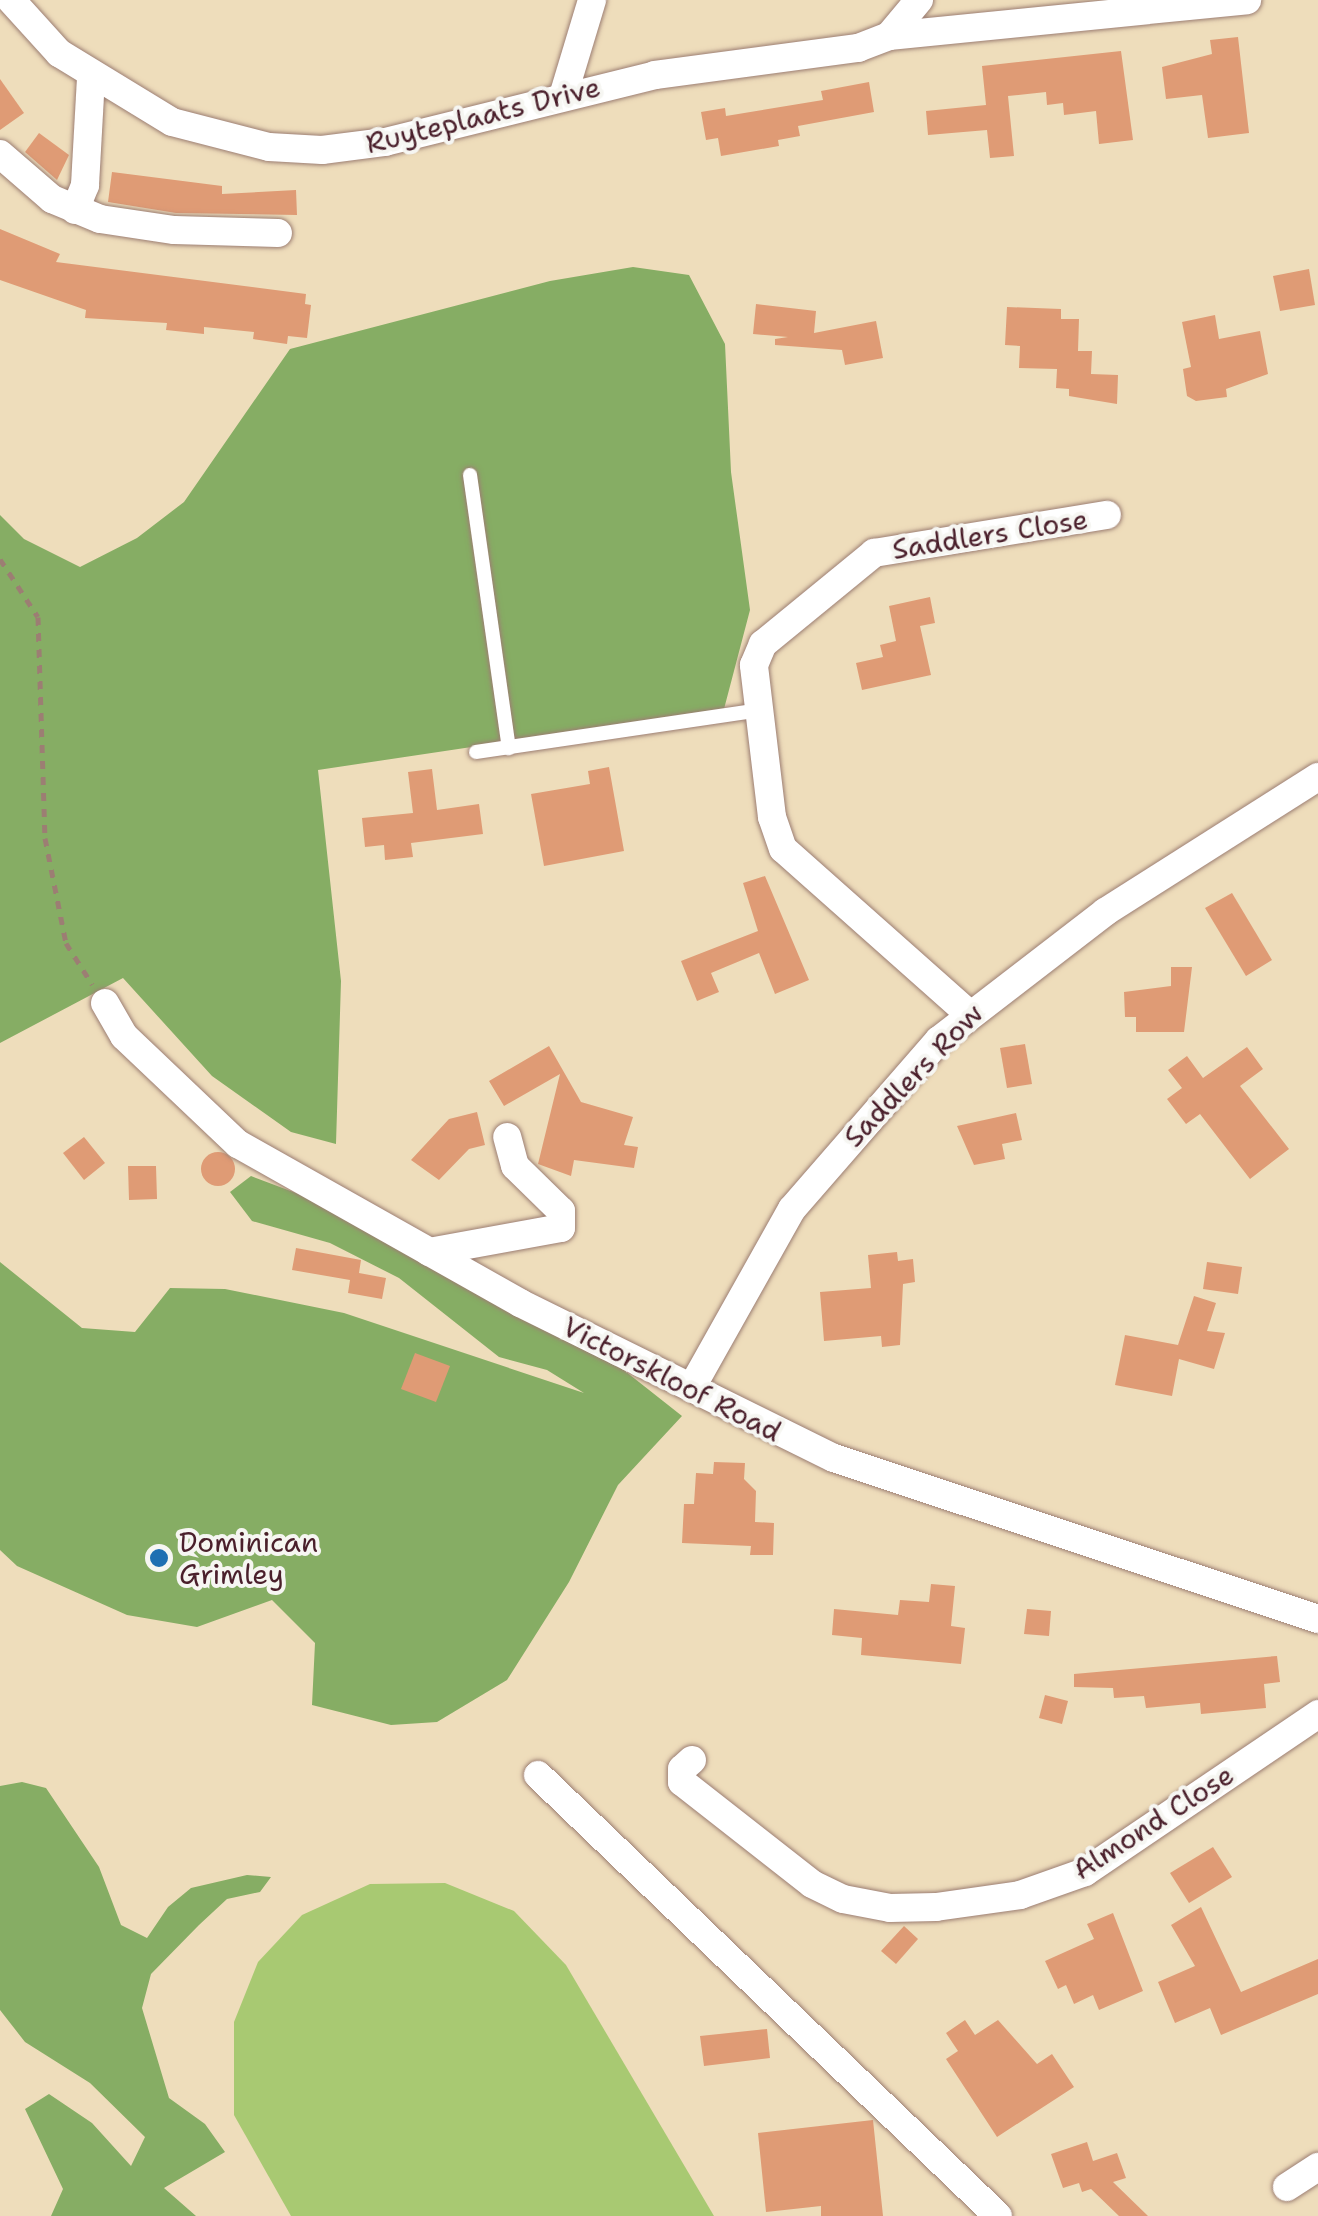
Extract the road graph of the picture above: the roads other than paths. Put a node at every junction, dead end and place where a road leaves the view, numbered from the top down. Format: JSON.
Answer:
{"nodes":[{"id":1,"x":11,"y":0,"type":"edge"},
{"id":2,"x":592,"y":0,"type":"edge"},
{"id":3,"x":919,"y":0,"type":"edge"},
{"id":4,"x":1247,"y":0,"type":"edge"},
{"id":5,"x":889,"y":36,"type":"junction"},
{"id":6,"x":91,"y":76,"type":"junction"},
{"id":7,"x":564,"y":93,"type":"junction"},
{"id":8,"x":0,"y":154,"type":"edge"},
{"id":9,"x":75,"y":210,"type":"junction"},
{"id":10,"x":278,"y":232,"type":"dead end"},
{"id":11,"x":470,"y":476,"type":"dead end"},
{"id":12,"x":1107,"y":516,"type":"dead end"},
{"id":13,"x":756,"y":711,"type":"junction"},
{"id":14,"x":509,"y":748,"type":"junction"},
{"id":15,"x":476,"y":752,"type":"dead end"},
{"id":16,"x":1318,"y":777,"type":"edge"},
{"id":17,"x":104,"y":1003,"type":"road end"},
{"id":18,"x":968,"y":1013,"type":"junction"},
{"id":19,"x":507,"y":1137,"type":"dead end"},
{"id":20,"x":430,"y":1252,"type":"junction"},
{"id":21,"x":692,"y":1386,"type":"junction"},
{"id":22,"x":1318,"y":1620,"type":"edge"},
{"id":23,"x":1318,"y":1714,"type":"edge"},
{"id":24,"x":692,"y":1760,"type":"dead end"},
{"id":25,"x":538,"y":1774,"type":"dead end"},
{"id":26,"x":1318,"y":2167,"type":"edge"},
{"id":27,"x":1287,"y":2187,"type":"dead end"},
{"id":28,"x":998,"y":2216,"type":"edge"}],
"edges":[{"from":1,"to":6,"type":"street","name":"Ruyteplaats Drive"},
{"from":2,"to":7,"type":"street"},
{"from":3,"to":5,"type":"street"},
{"from":4,"to":5,"type":"street","name":"Ruyteplaats Drive"},
{"from":5,"to":7,"type":"street","name":"Ruyteplaats Drive"},
{"from":6,"to":7,"type":"street","name":"Ruyteplaats Drive"},
{"from":6,"to":9,"type":"street"},
{"from":8,"to":9,"type":"street"},
{"from":9,"to":10,"type":"street"},
{"from":11,"to":14,"type":"lane"},
{"from":12,"to":13,"type":"street","name":"Saddlers Close"},
{"from":13,"to":14,"type":"lane"},
{"from":13,"to":18,"type":"street","name":"Saddlers Close"},
{"from":14,"to":15,"type":"lane"},
{"from":16,"to":18,"type":"street","name":"Saddlers Row"},
{"from":17,"to":20,"type":"street","name":"Victorskloof Road"},
{"from":18,"to":21,"type":"street","name":"Saddlers Row"},
{"from":19,"to":20,"type":"street"},
{"from":20,"to":21,"type":"street","name":"Victorskloof Road"},
{"from":21,"to":22,"type":"street","name":"Victorskloof Road"},
{"from":23,"to":24,"type":"street","name":"Almond Close"},
{"from":25,"to":28,"type":"street"},
{"from":26,"to":27,"type":"street"}]}
